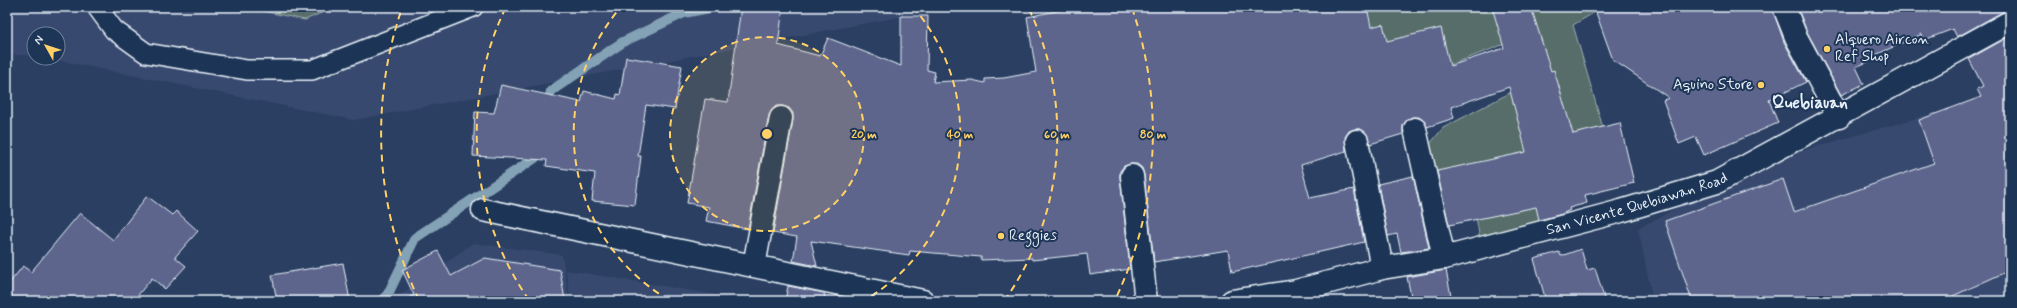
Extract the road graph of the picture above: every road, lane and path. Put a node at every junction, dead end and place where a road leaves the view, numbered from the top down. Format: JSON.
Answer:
{"nodes":[{"id":1,"x":97,"y":7,"type":"edge"},
{"id":2,"x":473,"y":7,"type":"edge"},
{"id":3,"x":1784,"y":7,"type":"edge"},
{"id":4,"x":2010,"y":22,"type":"edge"},
{"id":5,"x":1839,"y":117,"type":"junction"},
{"id":6,"x":781,"y":118,"type":"dead end"},
{"id":7,"x":1415,"y":129,"type":"dead end"},
{"id":8,"x":1357,"y":141,"type":"dead end"},
{"id":9,"x":1132,"y":176,"type":"dead end"},
{"id":10,"x":483,"y":210,"type":"dead end"},
{"id":11,"x":1444,"y":258,"type":"junction"},
{"id":12,"x":754,"y":266,"type":"junction"},
{"id":13,"x":1382,"y":268,"type":"junction"},
{"id":14,"x":923,"y":301,"type":"edge"},
{"id":15,"x":1146,"y":301,"type":"edge"},
{"id":16,"x":1232,"y":301,"type":"edge"}],
"edges":[{"from":1,"to":2,"type":"lane"},
{"from":3,"to":5,"type":"street"},
{"from":4,"to":5,"type":"street","name":"San Vicente Quebiawan Road"},
{"from":5,"to":11,"type":"street","name":"San Vicente Quebiawan Road"},
{"from":6,"to":12,"type":"street"},
{"from":7,"to":11,"type":"street"},
{"from":8,"to":13,"type":"street"},
{"from":9,"to":15,"type":"street"},
{"from":10,"to":12,"type":"street"},
{"from":11,"to":13,"type":"street","name":"San Vicente Quebiawan Road"},
{"from":12,"to":14,"type":"street"},
{"from":13,"to":16,"type":"street","name":"San Vicente Quebiawan Road"}]}
